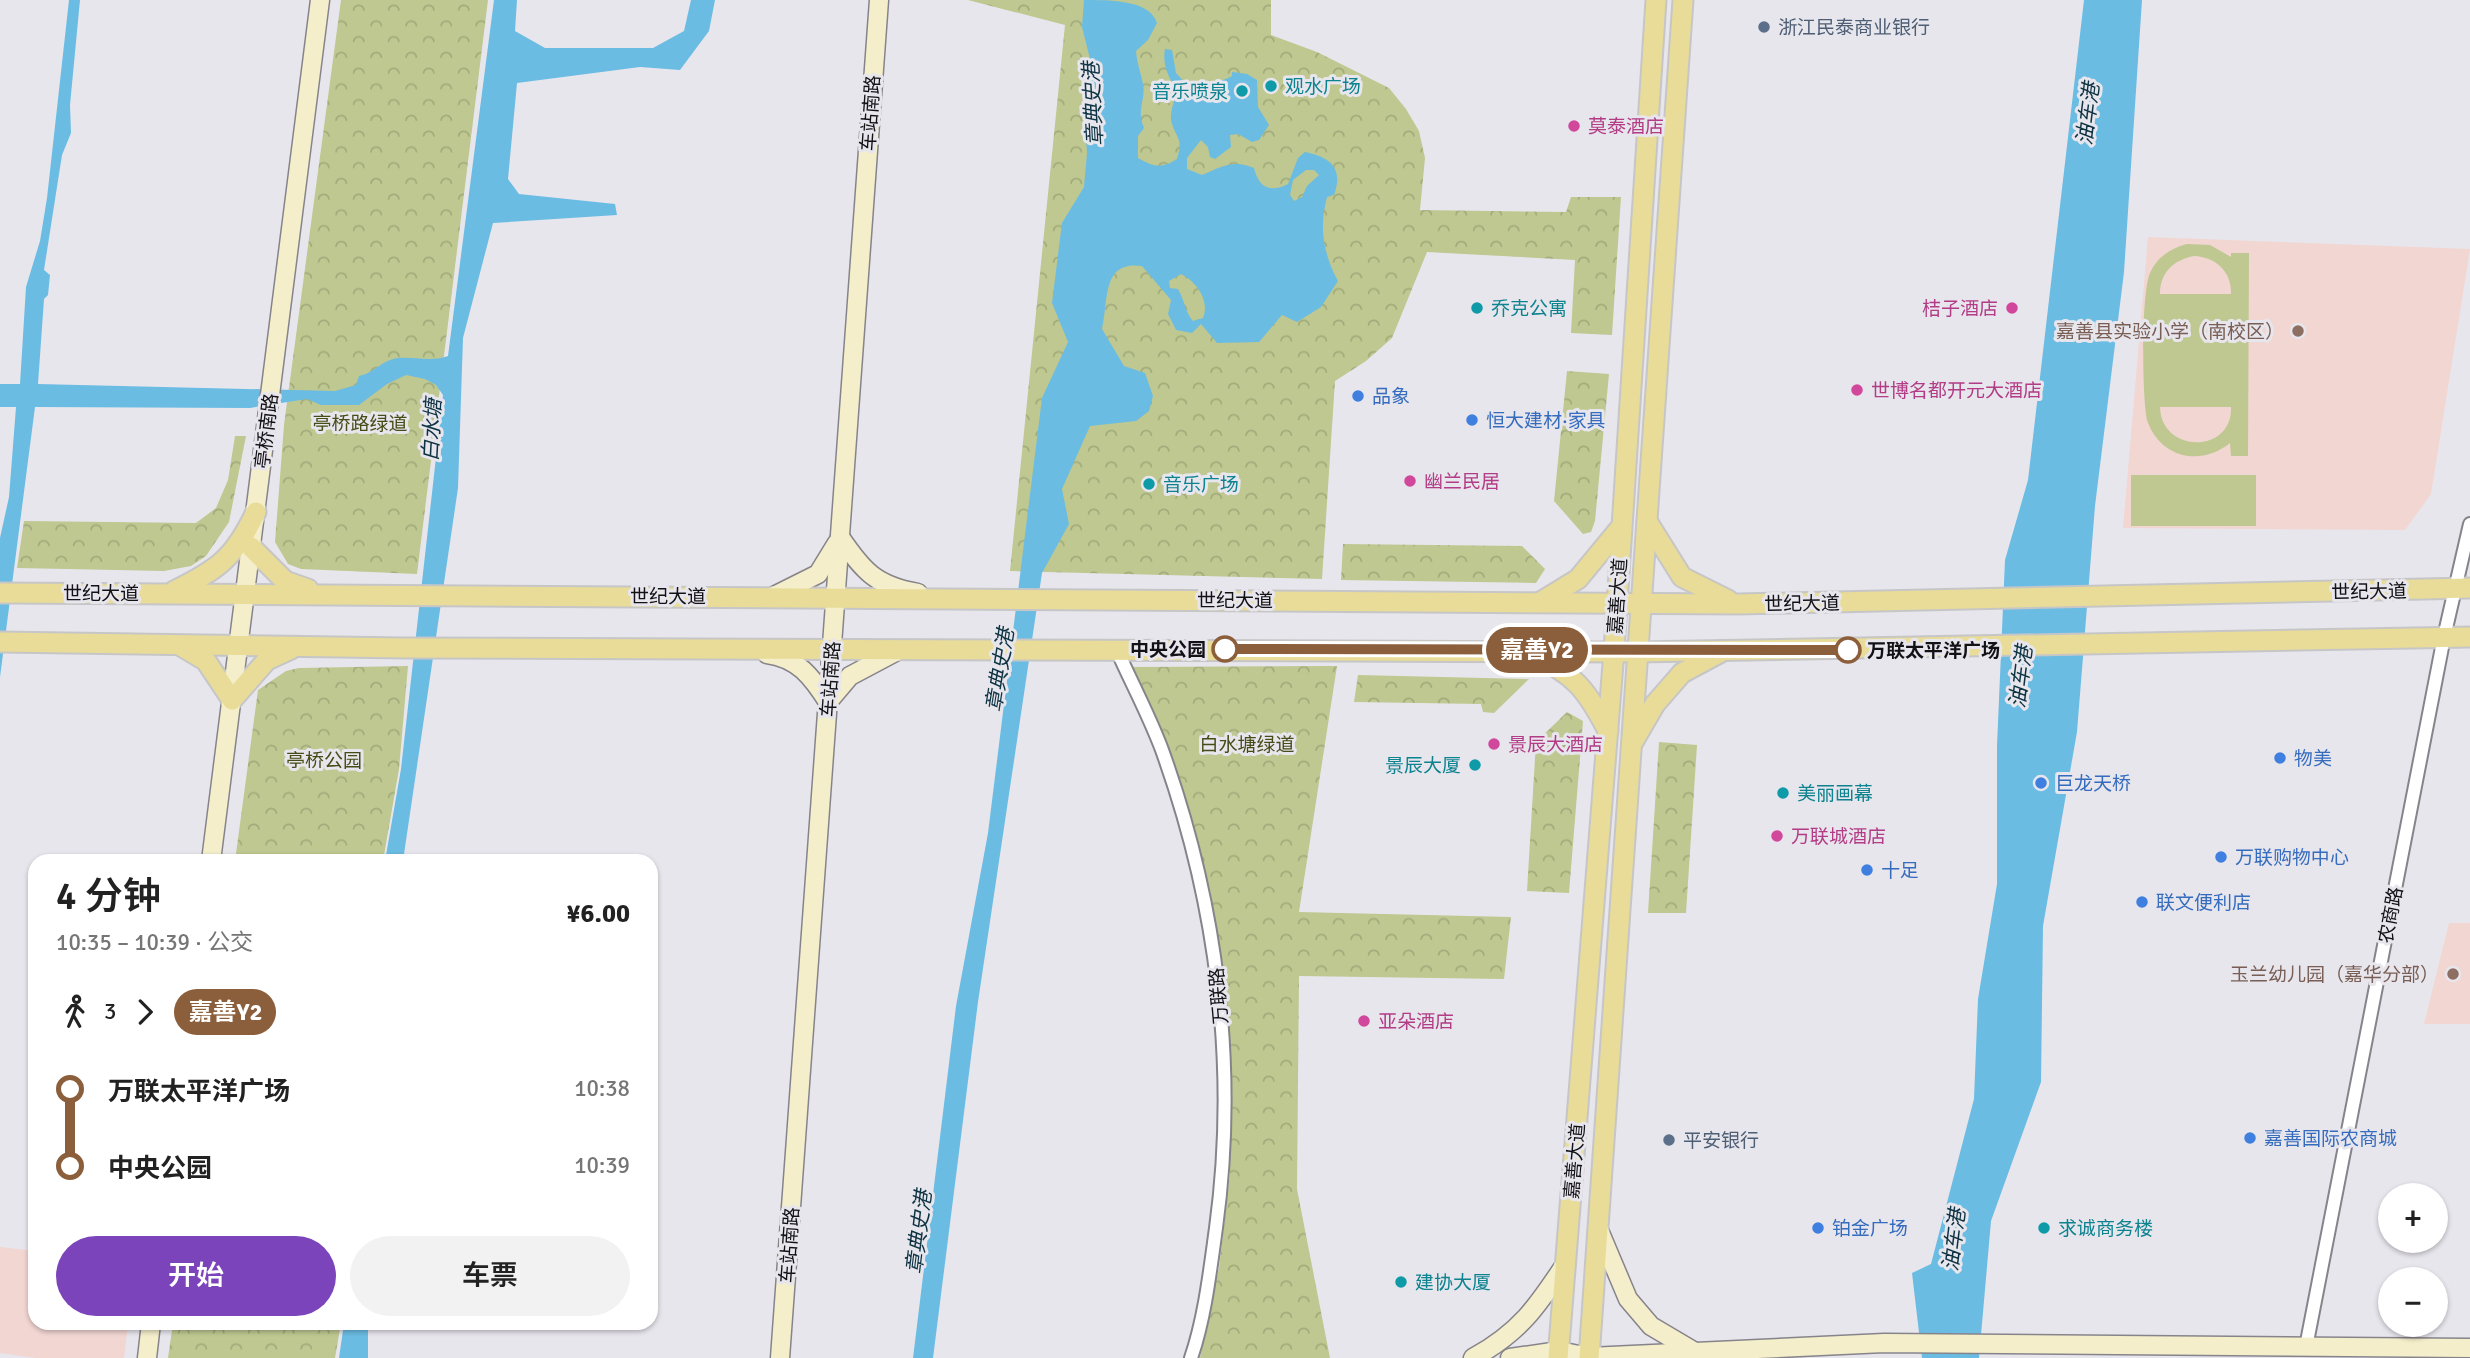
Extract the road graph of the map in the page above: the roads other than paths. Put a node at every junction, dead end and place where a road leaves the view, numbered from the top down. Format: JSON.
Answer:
{"nodes":[{"id":1,"x":320,"y":0,"type":"edge"},
{"id":2,"x":879,"y":0,"type":"edge"},
{"id":3,"x":1656,"y":0,"type":"edge"},
{"id":4,"x":1685,"y":4,"type":"edge"},
{"id":5,"x":256,"y":512,"type":"junction"},
{"id":6,"x":1647,"y":521,"type":"junction"},
{"id":7,"x":2470,"y":524,"type":"edge"},
{"id":8,"x":1622,"y":526,"type":"junction"},
{"id":9,"x":840,"y":537,"type":"junction"},
{"id":10,"x":251,"y":547,"type":"junction"},
{"id":11,"x":2463,"y":588,"type":"edge"},
{"id":12,"x":0,"y":593,"type":"edge"},
{"id":13,"x":170,"y":594,"type":"junction"},
{"id":14,"x":245,"y":594,"type":"junction"},
{"id":15,"x":326,"y":594,"type":"junction"},
{"id":16,"x":772,"y":597,"type":"junction"},
{"id":17,"x":836,"y":597,"type":"junction"},
{"id":18,"x":946,"y":598,"type":"junction"},
{"id":19,"x":1542,"y":601,"type":"junction"},
{"id":20,"x":1617,"y":601,"type":"junction"},
{"id":21,"x":1641,"y":603,"type":"junction"},
{"id":22,"x":1739,"y":604,"type":"junction"},
{"id":23,"x":2470,"y":637,"type":"edge"},
{"id":24,"x":2444,"y":638,"type":"junction"},
{"id":25,"x":9,"y":642,"type":"edge"},
{"id":26,"x":180,"y":646,"type":"junction"},
{"id":27,"x":238,"y":647,"type":"junction"},
{"id":28,"x":295,"y":647,"type":"junction"},
{"id":29,"x":906,"y":647,"type":"junction"},
{"id":30,"x":724,"y":648,"type":"junction"},
{"id":31,"x":832,"y":648,"type":"junction"},
{"id":32,"x":1116,"y":648,"type":"junction"},
{"id":33,"x":1521,"y":650,"type":"junction"},
{"id":34,"x":1725,"y":650,"type":"junction"},
{"id":35,"x":1614,"y":651,"type":"junction"},
{"id":36,"x":1637,"y":652,"type":"junction"},
{"id":37,"x":232,"y":700,"type":"junction"},
{"id":38,"x":828,"y":702,"type":"junction"},
{"id":39,"x":1608,"y":731,"type":"junction"},
{"id":40,"x":1630,"y":746,"type":"junction"},
{"id":41,"x":212,"y":854,"type":"edge"},
{"id":42,"x":1598,"y":1228,"type":"junction"},
{"id":43,"x":1566,"y":1263,"type":"junction"},
{"id":44,"x":150,"y":1330,"type":"edge"},
{"id":45,"x":2306,"y":1348,"type":"junction"},
{"id":46,"x":2470,"y":1348,"type":"edge"},
{"id":47,"x":1695,"y":1352,"type":"junction"},
{"id":48,"x":1559,"y":1355,"type":"edge"},
{"id":49,"x":147,"y":1358,"type":"edge"},
{"id":50,"x":780,"y":1358,"type":"edge"},
{"id":51,"x":1191,"y":1358,"type":"edge"},
{"id":52,"x":1473,"y":1358,"type":"edge"},
{"id":53,"x":1510,"y":1358,"type":"edge"},
{"id":54,"x":1589,"y":1358,"type":"edge"},
{"id":55,"x":1668,"y":1358,"type":"edge"}],
"edges":[{"from":1,"to":5,"type":"street","name":"亭桥南路"},
{"from":2,"to":9,"type":"street","name":"车站南路"},
{"from":3,"to":8,"type":"main road","name":"嘉善大道"},
{"from":4,"to":6,"type":"main road","name":"嘉善大道"},
{"from":5,"to":10,"type":"street","name":"亭桥南路"},
{"from":5,"to":13,"type":"main road"},
{"from":6,"to":21,"type":"main road","name":"嘉善大道"},
{"from":6,"to":22,"type":"main road"},
{"from":7,"to":11,"type":"street","name":"农商路"},
{"from":8,"to":19,"type":"main road"},
{"from":8,"to":20,"type":"main road","name":"嘉善大道"},
{"from":9,"to":16,"type":"street"},
{"from":9,"to":17,"type":"street","name":"车站南路"},
{"from":9,"to":18,"type":"street"},
{"from":10,"to":14,"type":"street","name":"亭桥南路"},
{"from":10,"to":15,"type":"main road"},
{"from":11,"to":22,"type":"main road","name":"世纪大道"},
{"from":11,"to":24,"type":"street","name":"农商路"},
{"from":12,"to":13,"type":"main road","name":"世纪大道"},
{"from":13,"to":14,"type":"main road","name":"世纪大道"},
{"from":14,"to":15,"type":"main road","name":"世纪大道"},
{"from":14,"to":27,"type":"street","name":"亭桥南路"},
{"from":15,"to":16,"type":"main road","name":"世纪大道"},
{"from":16,"to":17,"type":"main road","name":"世纪大道"},
{"from":17,"to":18,"type":"main road","name":"世纪大道"},
{"from":17,"to":31,"type":"street","name":"车站南路"},
{"from":18,"to":19,"type":"main road","name":"世纪大道"},
{"from":19,"to":20,"type":"main road","name":"世纪大道"},
{"from":20,"to":21,"type":"main road","name":"世纪大道"},
{"from":20,"to":35,"type":"main road","name":"嘉善大道"},
{"from":21,"to":22,"type":"main road","name":"世纪大道"},
{"from":21,"to":36,"type":"main road","name":"嘉善大道"},
{"from":23,"to":24,"type":"main road"},
{"from":24,"to":34,"type":"main road"},
{"from":24,"to":45,"type":"street","name":"农商路"},
{"from":25,"to":26,"type":"main road"},
{"from":26,"to":27,"type":"main road"},
{"from":26,"to":37,"type":"main road"},
{"from":27,"to":28,"type":"main road"},
{"from":27,"to":37,"type":"street","name":"亭桥南路"},
{"from":28,"to":30,"type":"main road"},
{"from":28,"to":37,"type":"main road"},
{"from":29,"to":31,"type":"main road"},
{"from":29,"to":32,"type":"main road"},
{"from":29,"to":38,"type":"street"},
{"from":30,"to":31,"type":"main road"},
{"from":30,"to":38,"type":"street"},
{"from":31,"to":38,"type":"street","name":"车站南路"},
{"from":32,"to":33,"type":"main road"},
{"from":32,"to":51,"type":"street","name":"万联路"},
{"from":33,"to":35,"type":"main road"},
{"from":33,"to":39,"type":"main road"},
{"from":34,"to":36,"type":"main road"},
{"from":34,"to":40,"type":"main road"},
{"from":35,"to":36,"type":"main road"},
{"from":35,"to":39,"type":"main road","name":"嘉善大道"},
{"from":36,"to":40,"type":"main road","name":"嘉善大道"},
{"from":37,"to":41,"type":"street","name":"亭桥南路"},
{"from":38,"to":50,"type":"street","name":"车站南路"},
{"from":39,"to":43,"type":"main road","name":"嘉善大道"},
{"from":40,"to":42,"type":"main road","name":"嘉善大道"},
{"from":42,"to":47,"type":"street"},
{"from":42,"to":54,"type":"main road","name":"嘉善大道"},
{"from":43,"to":48,"type":"main road","name":"嘉善大道"},
{"from":43,"to":52,"type":"street"},
{"from":44,"to":49,"type":"street"},
{"from":45,"to":46,"type":"street"},
{"from":45,"to":47,"type":"street"},
{"from":47,"to":54,"type":"street"},
{"from":47,"to":55,"type":"street"},
{"from":48,"to":53,"type":"street"},
{"from":48,"to":54,"type":"street"}]}
